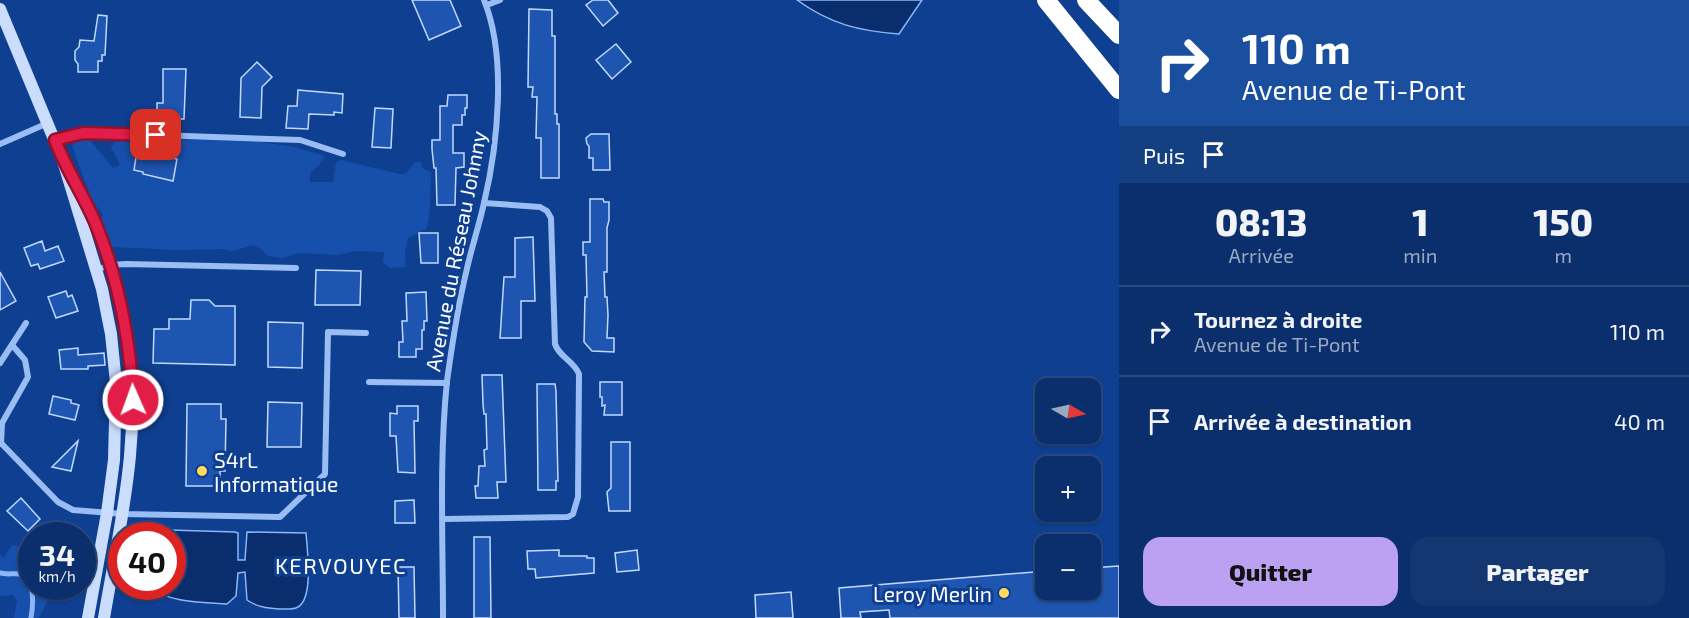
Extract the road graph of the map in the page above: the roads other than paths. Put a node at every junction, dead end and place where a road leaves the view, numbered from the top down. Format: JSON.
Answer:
{"nodes":[{"id":1,"x":500,"y":0,"type":"edge"},
{"id":2,"x":1046,"y":0,"type":"edge"},
{"id":3,"x":1086,"y":0,"type":"edge"},
{"id":4,"x":486,"y":3,"type":"edge"},
{"id":5,"x":0,"y":9,"type":"edge"},
{"id":6,"x":1119,"y":35,"type":"edge"},
{"id":7,"x":1119,"y":90,"type":"edge"},
{"id":8,"x":49,"y":123,"type":"junction"},
{"id":9,"x":55,"y":140,"type":"junction"},
{"id":10,"x":0,"y":144,"type":"edge"},
{"id":11,"x":343,"y":154,"type":"dead end"},
{"id":12,"x":63,"y":161,"type":"junction"},
{"id":13,"x":484,"y":203,"type":"junction"},
{"id":14,"x":110,"y":265,"type":"junction"},
{"id":15,"x":296,"y":268,"type":"dead end"},
{"id":16,"x":96,"y":270,"type":"junction"},
{"id":17,"x":26,"y":322,"type":"dead end"},
{"id":18,"x":366,"y":333,"type":"dead end"},
{"id":19,"x":12,"y":345,"type":"junction"},
{"id":20,"x":0,"y":363,"type":"edge"},
{"id":21,"x":369,"y":382,"type":"dead end"},
{"id":22,"x":447,"y":383,"type":"junction"},
{"id":23,"x":1,"y":443,"type":"edge"},
{"id":24,"x":107,"y":513,"type":"junction"},
{"id":25,"x":123,"y":514,"type":"junction"},
{"id":26,"x":443,"y":519,"type":"junction"},
{"id":27,"x":88,"y":618,"type":"edge"},
{"id":28,"x":104,"y":618,"type":"edge"},
{"id":29,"x":443,"y":618,"type":"edge"}],
"edges":[{"from":1,"to":4,"type":"street"},
{"from":2,"to":7,"type":"highway"},
{"from":3,"to":6,"type":"highway"},
{"from":4,"to":13,"type":"street","name":"Avenue du Réseau Johnny"},
{"from":5,"to":8,"type":"street"},
{"from":8,"to":9,"type":"street"},
{"from":8,"to":10,"type":"street"},
{"from":9,"to":11,"type":"street"},
{"from":9,"to":12,"type":"street"},
{"from":12,"to":14,"type":"street"},
{"from":12,"to":16,"type":"street"},
{"from":13,"to":22,"type":"street","name":"Avenue du Réseau Johnny"},
{"from":13,"to":26,"type":"street"},
{"from":14,"to":15,"type":"street"},
{"from":14,"to":16,"type":"street"},
{"from":14,"to":25,"type":"street"},
{"from":16,"to":24,"type":"street"},
{"from":17,"to":19,"type":"street"},
{"from":18,"to":25,"type":"street"},
{"from":19,"to":20,"type":"street"},
{"from":19,"to":23,"type":"street"},
{"from":21,"to":22,"type":"street"},
{"from":22,"to":26,"type":"street","name":"Avenue du Réseau Johnny"},
{"from":23,"to":24,"type":"street"},
{"from":24,"to":25,"type":"street"},
{"from":24,"to":27,"type":"street"},
{"from":25,"to":28,"type":"street"},
{"from":26,"to":29,"type":"street","name":"Avenue du Réseau Johnny"}]}
